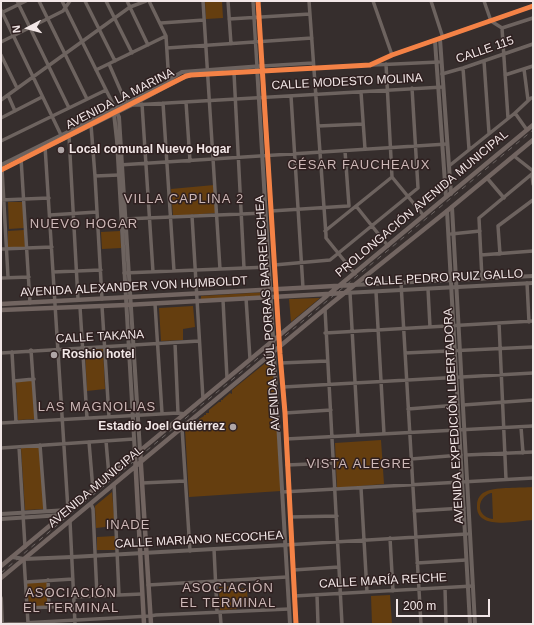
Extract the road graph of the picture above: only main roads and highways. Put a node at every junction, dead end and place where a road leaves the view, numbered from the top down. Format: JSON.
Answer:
{"nodes":[{"id":1,"x":533,"y":125,"type":"edge"},
{"id":2,"x":533,"y":140,"type":"edge"},
{"id":3,"x":354,"y":285,"type":"junction"},
{"id":4,"x":340,"y":286,"type":"junction"},
{"id":5,"x":322,"y":288,"type":"junction"},
{"id":6,"x":331,"y":293,"type":"junction"},
{"id":7,"x":348,"y":293,"type":"junction"},
{"id":8,"x":323,"y":294,"type":"junction"},
{"id":9,"x":324,"y":301,"type":"junction"},
{"id":10,"x":332,"y":303,"type":"joint"},
{"id":11,"x":1,"y":304,"type":"edge"},
{"id":12,"x":325,"y":309,"type":"junction"},
{"id":13,"x":1,"y":310,"type":"edge"},
{"id":14,"x":140,"y":450,"type":"junction"},
{"id":15,"x":135,"y":455,"type":"junction"},
{"id":16,"x":141,"y":462,"type":"junction"},
{"id":17,"x":136,"y":466,"type":"junction"},
{"id":18,"x":142,"y":490,"type":"junction"},
{"id":19,"x":137,"y":491,"type":"junction"},
{"id":20,"x":1,"y":566,"type":"edge"},
{"id":21,"x":1,"y":578,"type":"edge"},
{"id":22,"x":144,"y":624,"type":"edge"},
{"id":23,"x":151,"y":624,"type":"edge"}],
"edges":[{"from":1,"to":4,"type":"main road","name":"PROLONGACIÓN AVENIDA MUNICIPAL"},
{"from":2,"to":3,"type":"main road","name":"PROLONGACIÓN AVENIDA MUNICIPAL"},
{"from":3,"to":4,"type":"main road","name":"CALLE PEDRO RUIZ GALLO"},
{"from":3,"to":7,"type":"main road","name":"PROLONGACIÓN AVENIDA MUNICIPAL"},
{"from":4,"to":5,"type":"main road","name":"AVENIDA ALEXANDER VON HUMBOLDT"},
{"from":4,"to":6,"type":"main road","name":"PROLONGACIÓN AVENIDA MUNICIPAL"},
{"from":5,"to":8,"type":"main road"},
{"from":5,"to":11,"type":"main road","name":"AVENIDA ALEXANDER VON HUMBOLDT"},
{"from":6,"to":7,"type":"main road","name":"CALLE PEDRO RUIZ GALLO"},
{"from":6,"to":8,"type":"main road","name":"AVENIDA ALEXANDER VON HUMBOLDT"},
{"from":6,"to":9,"type":"main road","name":"PROLONGACIÓN AVENIDA MUNICIPAL"},
{"from":7,"to":10,"type":"main road","name":"PROLONGACIÓN AVENIDA MUNICIPAL"},
{"from":8,"to":9,"type":"main road"},
{"from":8,"to":13,"type":"main road","name":"AVENIDA ALEXANDER VON HUMBOLDT"},
{"from":9,"to":12,"type":"main road"},
{"from":9,"to":14,"type":"main road","name":"AVENIDA MUNICIPAL"},
{"from":10,"to":12,"type":"main road","name":"AVENIDA MUNICIPAL"},
{"from":12,"to":16,"type":"main road","name":"AVENIDA MUNICIPAL"},
{"from":14,"to":15,"type":"main road","name":"AVENIDA MUNICIPAL"},
{"from":14,"to":16,"type":"main road"},
{"from":15,"to":17,"type":"main road"},
{"from":15,"to":20,"type":"main road","name":"AVENIDA MUNICIPAL"},
{"from":16,"to":17,"type":"main road","name":"AVENIDA MUNICIPAL"},
{"from":16,"to":18,"type":"main road"},
{"from":17,"to":19,"type":"main road"},
{"from":17,"to":21,"type":"main road","name":"AVENIDA MUNICIPAL"},
{"from":18,"to":19,"type":"main road"},
{"from":18,"to":23,"type":"main road"},
{"from":19,"to":22,"type":"main road"}]}
